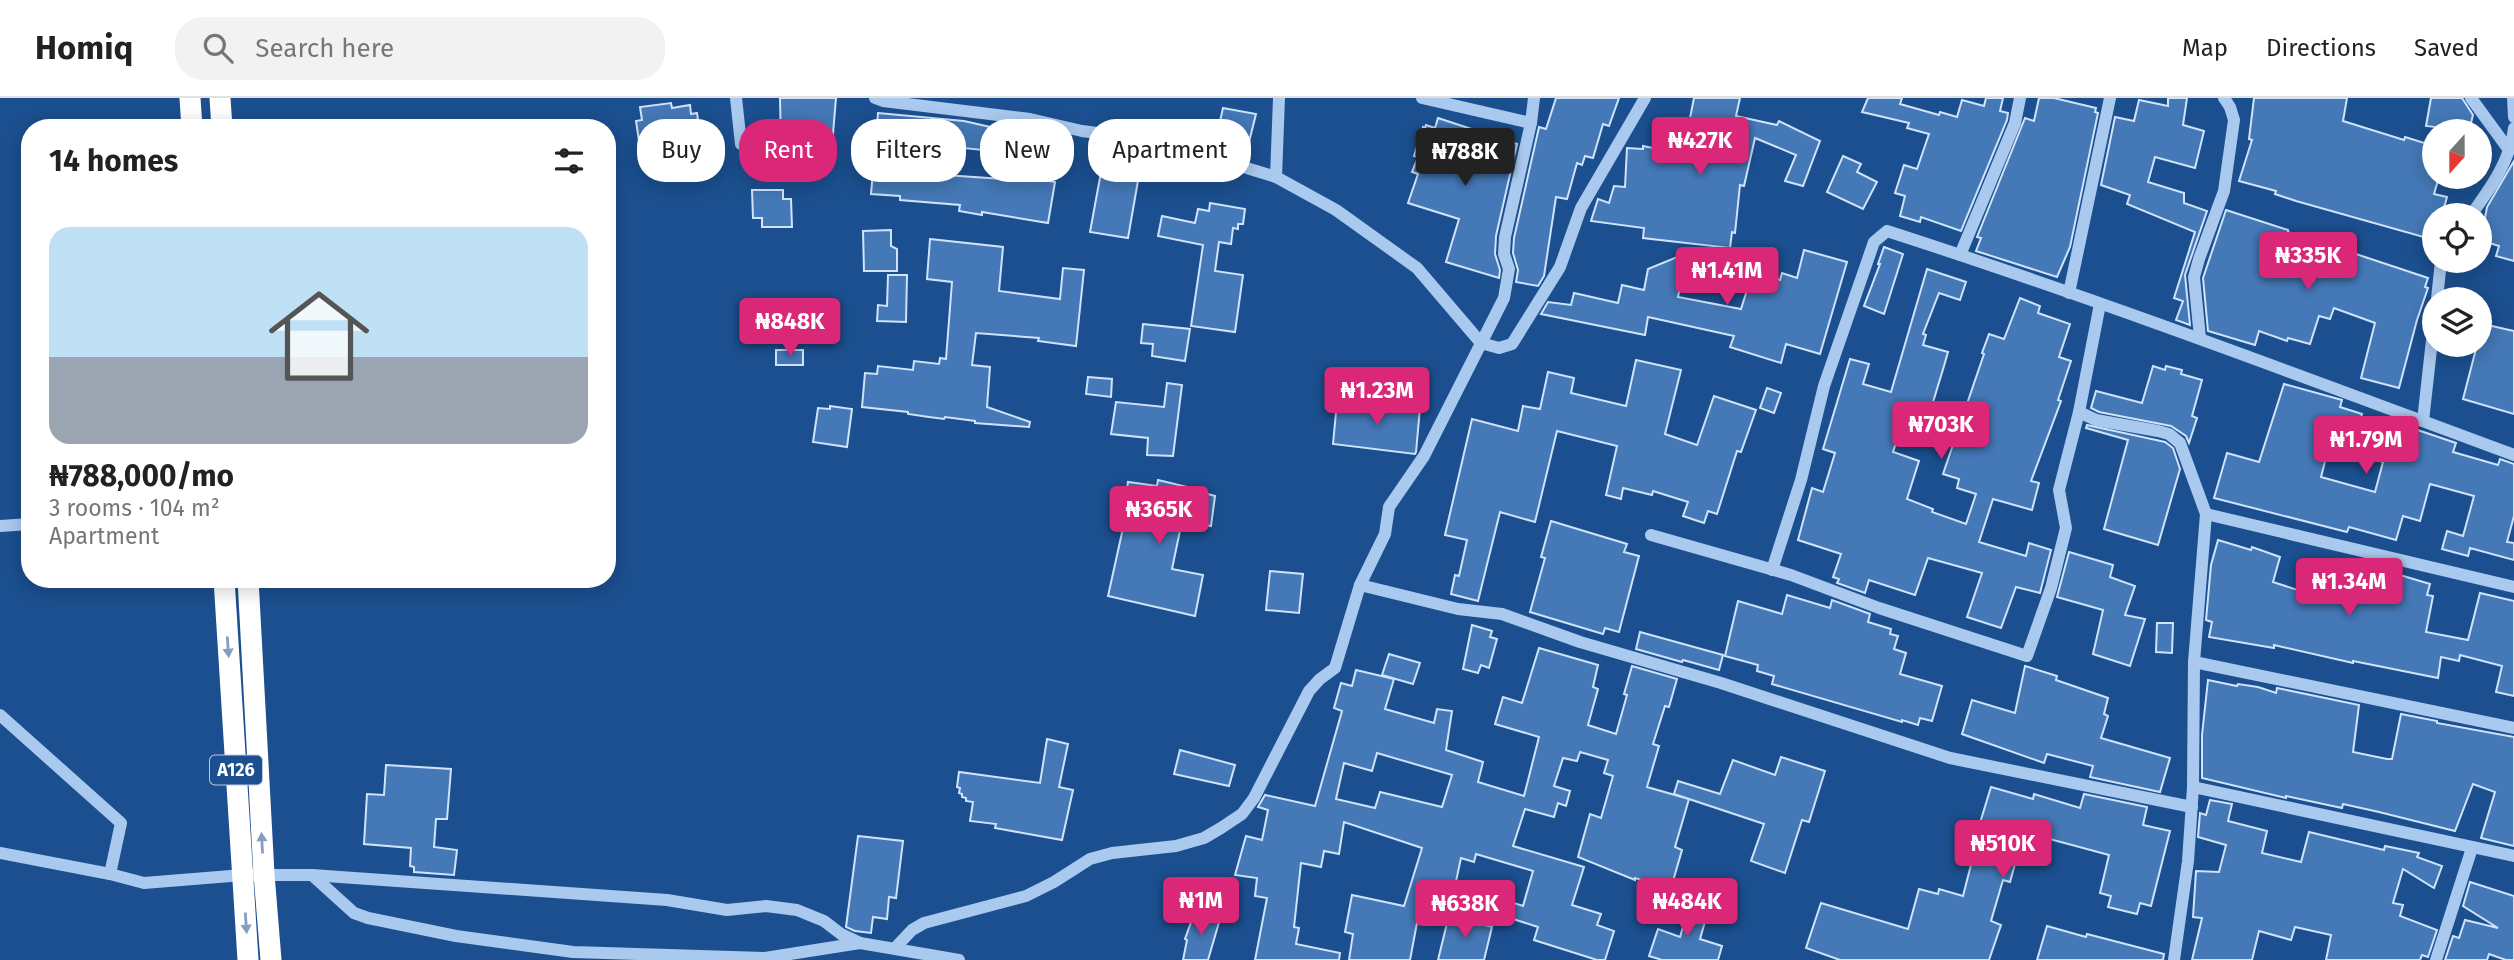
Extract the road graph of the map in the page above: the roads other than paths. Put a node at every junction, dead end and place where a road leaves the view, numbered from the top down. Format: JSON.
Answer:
{"nodes":[{"id":1,"x":190,"y":98,"type":"edge"},
{"id":2,"x":219,"y":98,"type":"edge"},
{"id":3,"x":736,"y":98,"type":"edge"},
{"id":4,"x":876,"y":98,"type":"edge"},
{"id":5,"x":1279,"y":98,"type":"edge"},
{"id":6,"x":1422,"y":98,"type":"edge"},
{"id":7,"x":1534,"y":98,"type":"edge"},
{"id":8,"x":1645,"y":98,"type":"edge"},
{"id":9,"x":2020,"y":98,"type":"edge"},
{"id":10,"x":2110,"y":98,"type":"edge"},
{"id":11,"x":2224,"y":98,"type":"edge"},
{"id":12,"x":2471,"y":98,"type":"edge"},
{"id":13,"x":2513,"y":98,"type":"edge"},
{"id":14,"x":2514,"y":117,"type":"edge"},
{"id":15,"x":191,"y":119,"type":"edge"},
{"id":16,"x":221,"y":119,"type":"edge"},
{"id":17,"x":1531,"y":123,"type":"junction"},
{"id":18,"x":739,"y":126,"type":"edge"},
{"id":19,"x":2514,"y":128,"type":"edge"},
{"id":20,"x":2508,"y":150,"type":"junction"},
{"id":21,"x":1276,"y":177,"type":"junction"},
{"id":22,"x":2480,"y":203,"type":"edge"},
{"id":23,"x":1960,"y":255,"type":"junction"},
{"id":24,"x":2069,"y":293,"type":"junction"},
{"id":25,"x":2100,"y":304,"type":"junction"},
{"id":26,"x":2200,"y":338,"type":"junction"},
{"id":27,"x":1481,"y":343,"type":"junction"},
{"id":28,"x":2430,"y":357,"type":"edge"},
{"id":29,"x":2079,"y":412,"type":"junction"},
{"id":30,"x":2423,"y":421,"type":"junction"},
{"id":31,"x":2514,"y":454,"type":"edge"},
{"id":32,"x":2206,"y":514,"type":"junction"},
{"id":33,"x":21,"y":525,"type":"edge"},
{"id":34,"x":0,"y":526,"type":"edge"},
{"id":35,"x":1651,"y":535,"type":"dead end"},
{"id":36,"x":1772,"y":570,"type":"junction"},
{"id":37,"x":1360,"y":585,"type":"junction"},
{"id":38,"x":2514,"y":587,"type":"edge"},
{"id":39,"x":225,"y":588,"type":"edge"},
{"id":40,"x":248,"y":588,"type":"edge"},
{"id":41,"x":2194,"y":662,"type":"junction"},
{"id":42,"x":0,"y":715,"type":"edge"},
{"id":43,"x":2514,"y":728,"type":"edge"},
{"id":44,"x":2193,"y":787,"type":"junction"},
{"id":45,"x":2192,"y":807,"type":"junction"},
{"id":46,"x":2472,"y":848,"type":"junction"},
{"id":47,"x":0,"y":853,"type":"edge"},
{"id":48,"x":2514,"y":856,"type":"edge"},
{"id":49,"x":110,"y":874,"type":"junction"},
{"id":50,"x":253,"y":874,"type":"junction"},
{"id":51,"x":312,"y":875,"type":"junction"},
{"id":52,"x":860,"y":943,"type":"junction"},
{"id":53,"x":895,"y":948,"type":"junction"},
{"id":54,"x":248,"y":960,"type":"edge"},
{"id":55,"x":271,"y":960,"type":"edge"},
{"id":56,"x":959,"y":960,"type":"edge"},
{"id":57,"x":2174,"y":960,"type":"edge"},
{"id":58,"x":2436,"y":960,"type":"edge"}],
"edges":[{"from":1,"to":15,"type":"highway"},
{"from":2,"to":16,"type":"highway"},
{"from":3,"to":18,"type":"street"},
{"from":4,"to":21,"type":"street"},
{"from":5,"to":21,"type":"street"},
{"from":6,"to":17,"type":"street"},
{"from":7,"to":17,"type":"street"},
{"from":8,"to":27,"type":"street"},
{"from":9,"to":23,"type":"street"},
{"from":10,"to":24,"type":"street"},
{"from":11,"to":26,"type":"street"},
{"from":12,"to":20,"type":"street"},
{"from":13,"to":14,"type":"street"},
{"from":17,"to":27,"type":"street"},
{"from":19,"to":20,"type":"street"},
{"from":20,"to":22,"type":"street"},
{"from":21,"to":27,"type":"street"},
{"from":23,"to":24,"type":"street"},
{"from":23,"to":36,"type":"street"},
{"from":24,"to":25,"type":"street"},
{"from":25,"to":26,"type":"street"},
{"from":25,"to":29,"type":"street"},
{"from":26,"to":30,"type":"street"},
{"from":27,"to":37,"type":"street"},
{"from":28,"to":30,"type":"street"},
{"from":29,"to":32,"type":"street"},
{"from":29,"to":36,"type":"street"},
{"from":30,"to":31,"type":"street"},
{"from":32,"to":38,"type":"street"},
{"from":32,"to":41,"type":"street"},
{"from":33,"to":34,"type":"street"},
{"from":35,"to":36,"type":"street"},
{"from":37,"to":45,"type":"street"},
{"from":37,"to":53,"type":"street"},
{"from":39,"to":50,"type":"highway","number":"A126","one_way":true},
{"from":50,"to":40,"type":"highway","number":"A126","one_way":true},
{"from":41,"to":43,"type":"street"},
{"from":41,"to":44,"type":"street"},
{"from":42,"to":49,"type":"street"},
{"from":44,"to":45,"type":"street"},
{"from":44,"to":46,"type":"street"},
{"from":45,"to":57,"type":"street"},
{"from":46,"to":48,"type":"street"},
{"from":46,"to":58,"type":"street"},
{"from":47,"to":49,"type":"street"},
{"from":49,"to":50,"type":"street"},
{"from":50,"to":51,"type":"street"},
{"from":50,"to":54,"type":"highway","number":"A126","one_way":true},
{"from":50,"to":55,"type":"highway","number":"A126"},
{"from":51,"to":52,"type":"street"},
{"from":51,"to":52,"type":"street"},
{"from":52,"to":53,"type":"street"},
{"from":53,"to":56,"type":"street"}]}
